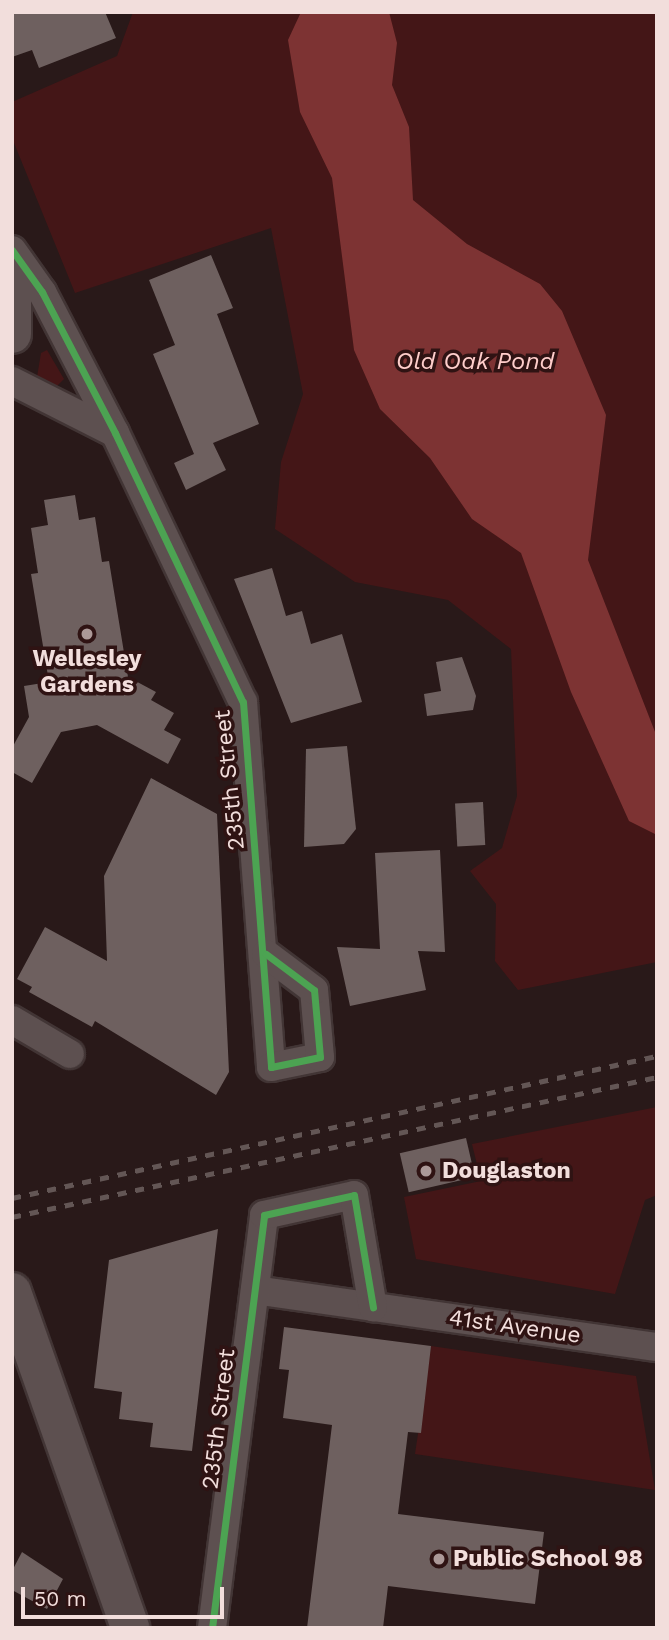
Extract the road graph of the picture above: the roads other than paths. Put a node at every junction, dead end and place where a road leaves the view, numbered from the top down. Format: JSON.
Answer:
{"nodes":[{"id":1,"x":12,"y":250,"type":"edge"},
{"id":2,"x":12,"y":281,"type":"edge"},
{"id":3,"x":12,"y":334,"type":"edge"},
{"id":4,"x":12,"y":381,"type":"edge"},
{"id":5,"x":116,"y":433,"type":"junction"},
{"id":6,"x":266,"y":954,"type":"junction"},
{"id":7,"x":12,"y":1020,"type":"edge"},
{"id":8,"x":70,"y":1054,"type":"dead end"},
{"id":9,"x":255,"y":1290,"type":"junction"},
{"id":10,"x":12,"y":1292,"type":"edge"},
{"id":11,"x":373,"y":1307,"type":"junction"},
{"id":12,"x":657,"y":1347,"type":"edge"},
{"id":13,"x":130,"y":1628,"type":"edge"},
{"id":14,"x":212,"y":1628,"type":"edge"}],
"edges":[{"from":1,"to":5,"type":"street","name":"235th Street"},
{"from":2,"to":3,"type":"main road"},
{"from":4,"to":5,"type":"street"},
{"from":5,"to":6,"type":"street","name":"235th Street"},
{"from":6,"to":6,"type":"street","name":"235th Street"},
{"from":7,"to":8,"type":"street"},
{"from":9,"to":11,"type":"street","name":"41st Avenue"},
{"from":9,"to":11,"type":"street","name":"235th Street"},
{"from":9,"to":14,"type":"street","name":"235th Street"},
{"from":10,"to":13,"type":"main road"},
{"from":11,"to":12,"type":"street","name":"41st Avenue"}]}
